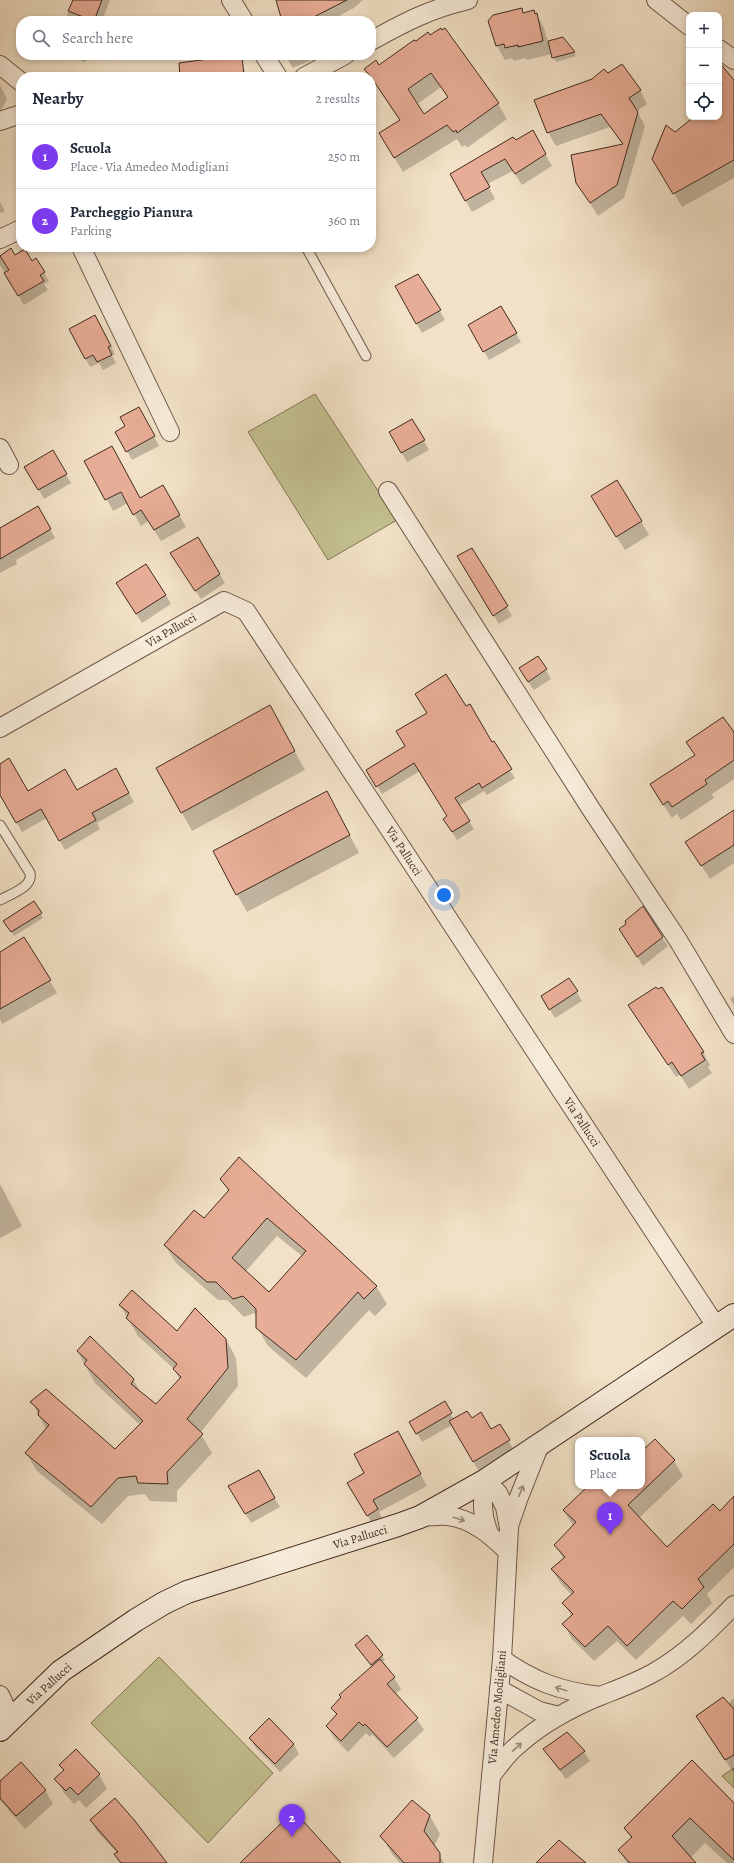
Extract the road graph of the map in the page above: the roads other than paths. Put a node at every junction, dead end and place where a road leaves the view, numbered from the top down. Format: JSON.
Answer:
{"nodes":[{"id":1,"x":231,"y":0,"type":"edge"},
{"id":2,"x":468,"y":0,"type":"edge"},
{"id":3,"x":656,"y":0,"type":"edge"},
{"id":4,"x":241,"y":16,"type":"edge"},
{"id":5,"x":686,"y":24,"type":"edge"},
{"id":6,"x":376,"y":38,"type":"edge"},
{"id":7,"x":722,"y":51,"type":"edge"},
{"id":8,"x":267,"y":60,"type":"edge"},
{"id":9,"x":336,"y":60,"type":"edge"},
{"id":10,"x":734,"y":60,"type":"edge"},
{"id":11,"x":0,"y":65,"type":"edge"},
{"id":12,"x":275,"y":72,"type":"edge"},
{"id":13,"x":313,"y":72,"type":"edge"},
{"id":14,"x":16,"y":78,"type":"edge"},
{"id":15,"x":16,"y":116,"type":"edge"},
{"id":16,"x":0,"y":121,"type":"edge"},
{"id":17,"x":16,"y":231,"type":"edge"},
{"id":18,"x":0,"y":239,"type":"edge"},
{"id":19,"x":83,"y":252,"type":"edge"},
{"id":20,"x":309,"y":252,"type":"edge"},
{"id":21,"x":366,"y":356,"type":"dead end"},
{"id":22,"x":170,"y":432,"type":"dead end"},
{"id":23,"x":0,"y":448,"type":"edge"},
{"id":24,"x":9,"y":465,"type":"dead end"},
{"id":25,"x":388,"y":491,"type":"dead end"},
{"id":26,"x":0,"y":728,"type":"edge"},
{"id":27,"x":0,"y":825,"type":"edge"},
{"id":28,"x":0,"y":900,"type":"edge"},
{"id":29,"x":734,"y":1034,"type":"edge"},
{"id":30,"x":725,"y":1321,"type":"edge"},
{"id":31,"x":540,"y":1444,"type":"junction"},
{"id":32,"x":486,"y":1480,"type":"junction"},
{"id":33,"x":420,"y":1517,"type":"junction"},
{"id":34,"x":509,"y":1528,"type":"junction"},
{"id":35,"x":488,"y":1533,"type":"junction"},
{"id":36,"x":507,"y":1550,"type":"junction"},
{"id":37,"x":734,"y":1605,"type":"edge"},
{"id":38,"x":502,"y":1659,"type":"junction"},
{"id":39,"x":500,"y":1689,"type":"junction"},
{"id":40,"x":0,"y":1695,"type":"edge"},
{"id":41,"x":600,"y":1696,"type":"junction"},
{"id":42,"x":559,"y":1716,"type":"junction"},
{"id":43,"x":6,"y":1724,"type":"edge"},
{"id":44,"x":491,"y":1776,"type":"junction"},
{"id":45,"x":483,"y":1863,"type":"edge"}],
"edges":[{"from":1,"to":4,"type":"street"},
{"from":2,"to":6,"type":"street"},
{"from":3,"to":5,"type":"street"},
{"from":7,"to":10,"type":"street"},
{"from":8,"to":12,"type":"street"},
{"from":9,"to":13,"type":"street"},
{"from":11,"to":14,"type":"street"},
{"from":15,"to":16,"type":"street"},
{"from":17,"to":18,"type":"street"},
{"from":19,"to":22,"type":"street"},
{"from":20,"to":21,"type":"lane"},
{"from":23,"to":24,"type":"street"},
{"from":25,"to":29,"type":"street"},
{"from":26,"to":30,"type":"street","name":"Via Pallucci"},
{"from":27,"to":28,"type":"lane"},
{"from":30,"to":31,"type":"street","name":"Via Pallucci"},
{"from":31,"to":32,"type":"street","name":"Via Pallucci"},
{"from":34,"to":31,"type":"street","name":"Via Amedeo Modigliani","one_way":true},
{"from":32,"to":33,"type":"street","name":"Via Pallucci"},
{"from":32,"to":34,"type":"street","name":"Via Amedeo Modigliani"},
{"from":32,"to":35,"type":"street"},
{"from":33,"to":35,"type":"street","one_way":true},
{"from":33,"to":43,"type":"street","name":"Via Pallucci"},
{"from":34,"to":36,"type":"street","name":"Via Amedeo Modigliani"},
{"from":35,"to":36,"type":"street"},
{"from":36,"to":38,"type":"street","name":"Via Amedeo Modigliani"},
{"from":37,"to":41,"type":"street"},
{"from":38,"to":39,"type":"street","name":"Via Amedeo Modigliani"},
{"from":41,"to":38,"type":"street","one_way":true},
{"from":39,"to":42,"type":"street"},
{"from":39,"to":44,"type":"street","name":"Via Amedeo Modigliani"},
{"from":40,"to":43,"type":"street"},
{"from":41,"to":42,"type":"street"},
{"from":44,"to":42,"type":"street","one_way":true},
{"from":44,"to":45,"type":"street","name":"Via Amedeo Modigliani"}]}
